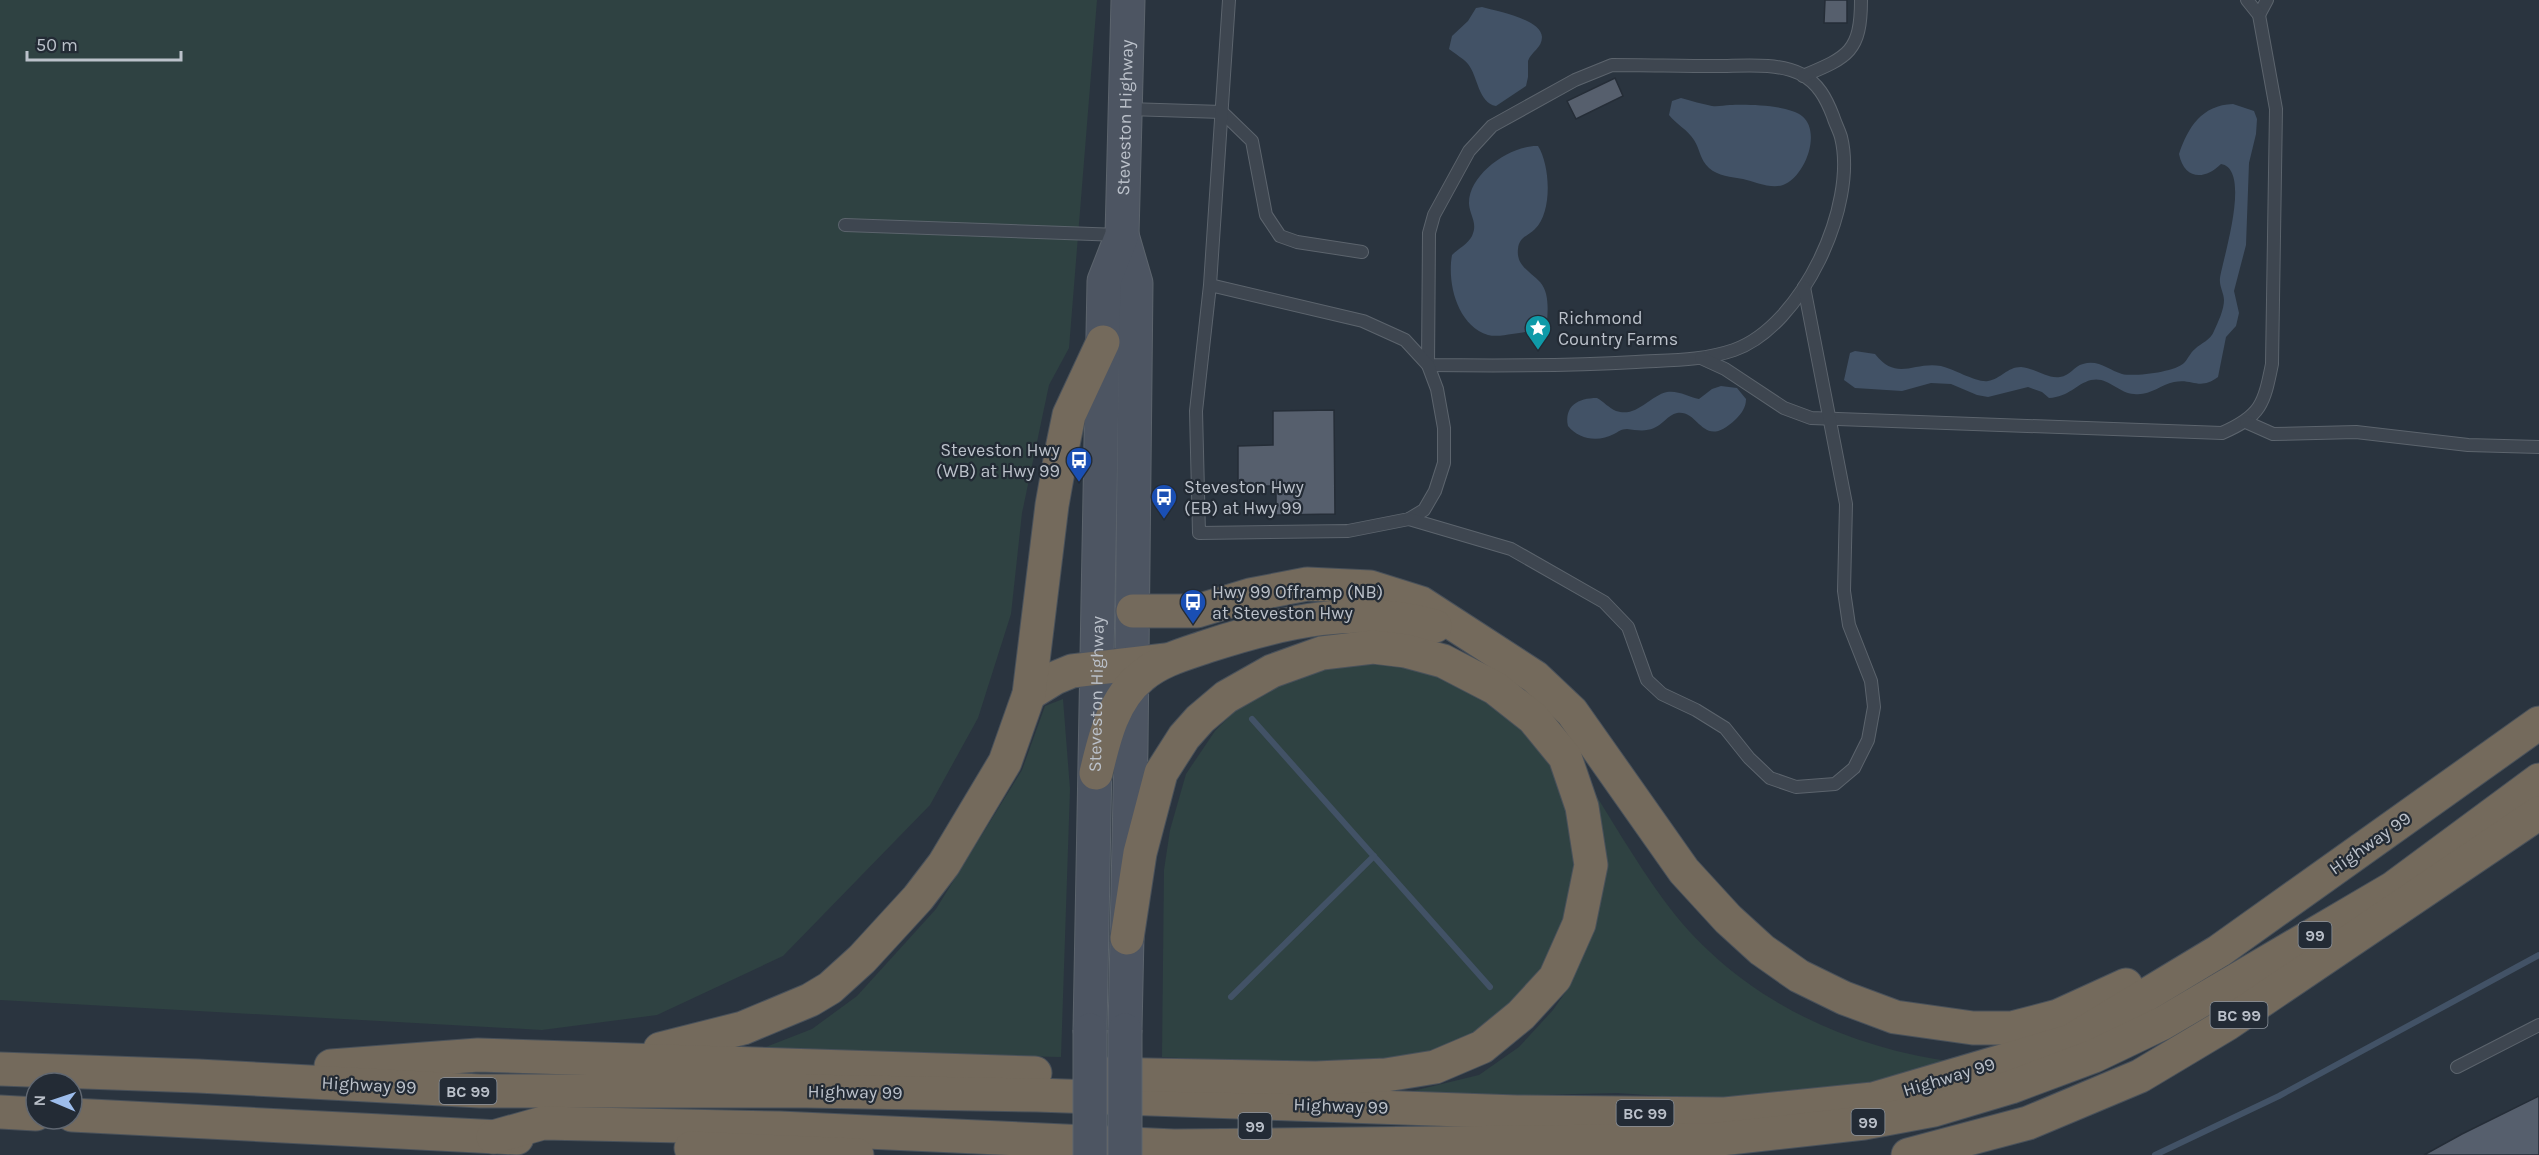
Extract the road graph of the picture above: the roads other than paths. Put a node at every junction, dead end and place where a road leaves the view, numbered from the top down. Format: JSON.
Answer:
{"nodes":[{"id":1,"x":1128,"y":0,"type":"edge"},
{"id":2,"x":1229,"y":0,"type":"edge"},
{"id":3,"x":1862,"y":0,"type":"edge"},
{"id":4,"x":2247,"y":0,"type":"edge"},
{"id":5,"x":2267,"y":0,"type":"edge"},
{"id":6,"x":2259,"y":15,"type":"junction"},
{"id":7,"x":1803,"y":76,"type":"junction"},
{"id":8,"x":1127,"y":109,"type":"junction"},
{"id":9,"x":1222,"y":112,"type":"junction"},
{"id":10,"x":845,"y":225,"type":"dead end"},
{"id":11,"x":1122,"y":235,"type":"junction"},
{"id":12,"x":1362,"y":252,"type":"dead end"},
{"id":13,"x":1210,"y":285,"type":"junction"},
{"id":14,"x":1804,"y":287,"type":"junction"},
{"id":15,"x":1103,"y":342,"type":"junction"},
{"id":16,"x":1701,"y":358,"type":"junction"},
{"id":17,"x":1428,"y":365,"type":"junction"},
{"id":18,"x":1830,"y":420,"type":"junction"},
{"id":19,"x":2246,"y":423,"type":"junction"},
{"id":20,"x":2539,"y":447,"type":"edge"},
{"id":21,"x":1409,"y":519,"type":"junction"},
{"id":22,"x":1133,"y":611,"type":"junction"},
{"id":23,"x":1469,"y":635,"type":"junction"},
{"id":24,"x":1096,"y":666,"type":"junction"},
{"id":25,"x":1132,"y":675,"type":"junction"},
{"id":26,"x":1029,"y":694,"type":"junction"},
{"id":27,"x":2539,"y":723,"type":"edge"},
{"id":28,"x":2539,"y":756,"type":"edge"},
{"id":29,"x":1096,"y":773,"type":"junction"},
{"id":30,"x":2539,"y":780,"type":"edge"},
{"id":31,"x":2539,"y":813,"type":"edge"},
{"id":32,"x":1127,"y":938,"type":"junction"},
{"id":33,"x":2219,"y":951,"type":"junction"},
{"id":34,"x":2238,"y":981,"type":"junction"},
{"id":35,"x":2539,"y":1025,"type":"edge"},
{"id":36,"x":611,"y":1058,"type":"junction"},
{"id":37,"x":2457,"y":1067,"type":"dead end"},
{"id":38,"x":0,"y":1069,"type":"edge"},
{"id":39,"x":198,"y":1076,"type":"junction"},
{"id":40,"x":738,"y":1092,"type":"junction"},
{"id":41,"x":0,"y":1113,"type":"edge"},
{"id":42,"x":24,"y":1113,"type":"edge"},
{"id":43,"x":84,"y":1115,"type":"edge"},
{"id":44,"x":1470,"y":1142,"type":"junction"},
{"id":45,"x":489,"y":1146,"type":"edge"},
{"id":46,"x":857,"y":1155,"type":"edge"},
{"id":47,"x":1090,"y":1155,"type":"edge"},
{"id":48,"x":1125,"y":1155,"type":"edge"},
{"id":49,"x":1908,"y":1155,"type":"edge"}],
"edges":[{"from":1,"to":8,"type":"main road","name":"Steveston Highway"},
{"from":2,"to":9,"type":"lane"},
{"from":3,"to":7,"type":"lane"},
{"from":4,"to":6,"type":"lane"},
{"from":5,"to":6,"type":"lane"},
{"from":6,"to":19,"type":"lane"},
{"from":7,"to":14,"type":"lane"},
{"from":7,"to":17,"type":"lane"},
{"from":8,"to":9,"type":"lane"},
{"from":8,"to":11,"type":"main road","name":"Steveston Highway"},
{"from":9,"to":12,"type":"lane"},
{"from":9,"to":13,"type":"lane"},
{"from":10,"to":11,"type":"lane"},
{"from":11,"to":15,"type":"main road","name":"Steveston Highway"},
{"from":11,"to":22,"type":"main road","name":"Steveston Highway"},
{"from":13,"to":17,"type":"lane"},
{"from":13,"to":21,"type":"lane"},
{"from":14,"to":16,"type":"lane"},
{"from":14,"to":18,"type":"lane"},
{"from":15,"to":24,"type":"main road","name":"Steveston Highway"},
{"from":15,"to":26,"type":"highway"},
{"from":16,"to":17,"type":"lane"},
{"from":16,"to":18,"type":"lane"},
{"from":17,"to":21,"type":"lane"},
{"from":18,"to":19,"type":"lane"},
{"from":18,"to":21,"type":"lane"},
{"from":19,"to":20,"type":"lane"},
{"from":22,"to":23,"type":"highway"},
{"from":22,"to":25,"type":"main road","name":"Steveston Highway"},
{"from":23,"to":25,"type":"highway"},
{"from":23,"to":33,"type":"highway"},
{"from":24,"to":25,"type":"highway"},
{"from":24,"to":26,"type":"highway"},
{"from":24,"to":29,"type":"main road","name":"Steveston Highway"},
{"from":25,"to":29,"type":"highway"},
{"from":25,"to":32,"type":"main road","name":"Steveston Highway"},
{"from":26,"to":36,"type":"highway"},
{"from":27,"to":33,"type":"highway","name":"Highway 99","number":"BC 99"},
{"from":28,"to":34,"type":"highway","number":"99"},
{"from":29,"to":47,"type":"main road","name":"Steveston Highway","bridge":true},
{"from":30,"to":34,"type":"highway","number":"99"},
{"from":31,"to":49,"type":"highway","number":"BC 99"},
{"from":32,"to":36,"type":"highway"},
{"from":32,"to":48,"type":"main road","name":"Steveston Highway","bridge":true},
{"from":33,"to":40,"type":"highway","name":"Highway 99","number":"BC 99"},
{"from":34,"to":44,"type":"highway","number":"99"},
{"from":35,"to":37,"type":"lane"},
{"from":36,"to":39,"type":"highway"},
{"from":38,"to":39,"type":"highway","name":"Highway 99","number":"BC 99"},
{"from":39,"to":40,"type":"highway","name":"Highway 99","number":"BC 99"},
{"from":40,"to":44,"type":"highway","number":"99"},
{"from":41,"to":42,"type":"highway"},
{"from":43,"to":45,"type":"highway"},
{"from":44,"to":45,"type":"highway","number":"99"},
{"from":45,"to":46,"type":"highway"}]}
